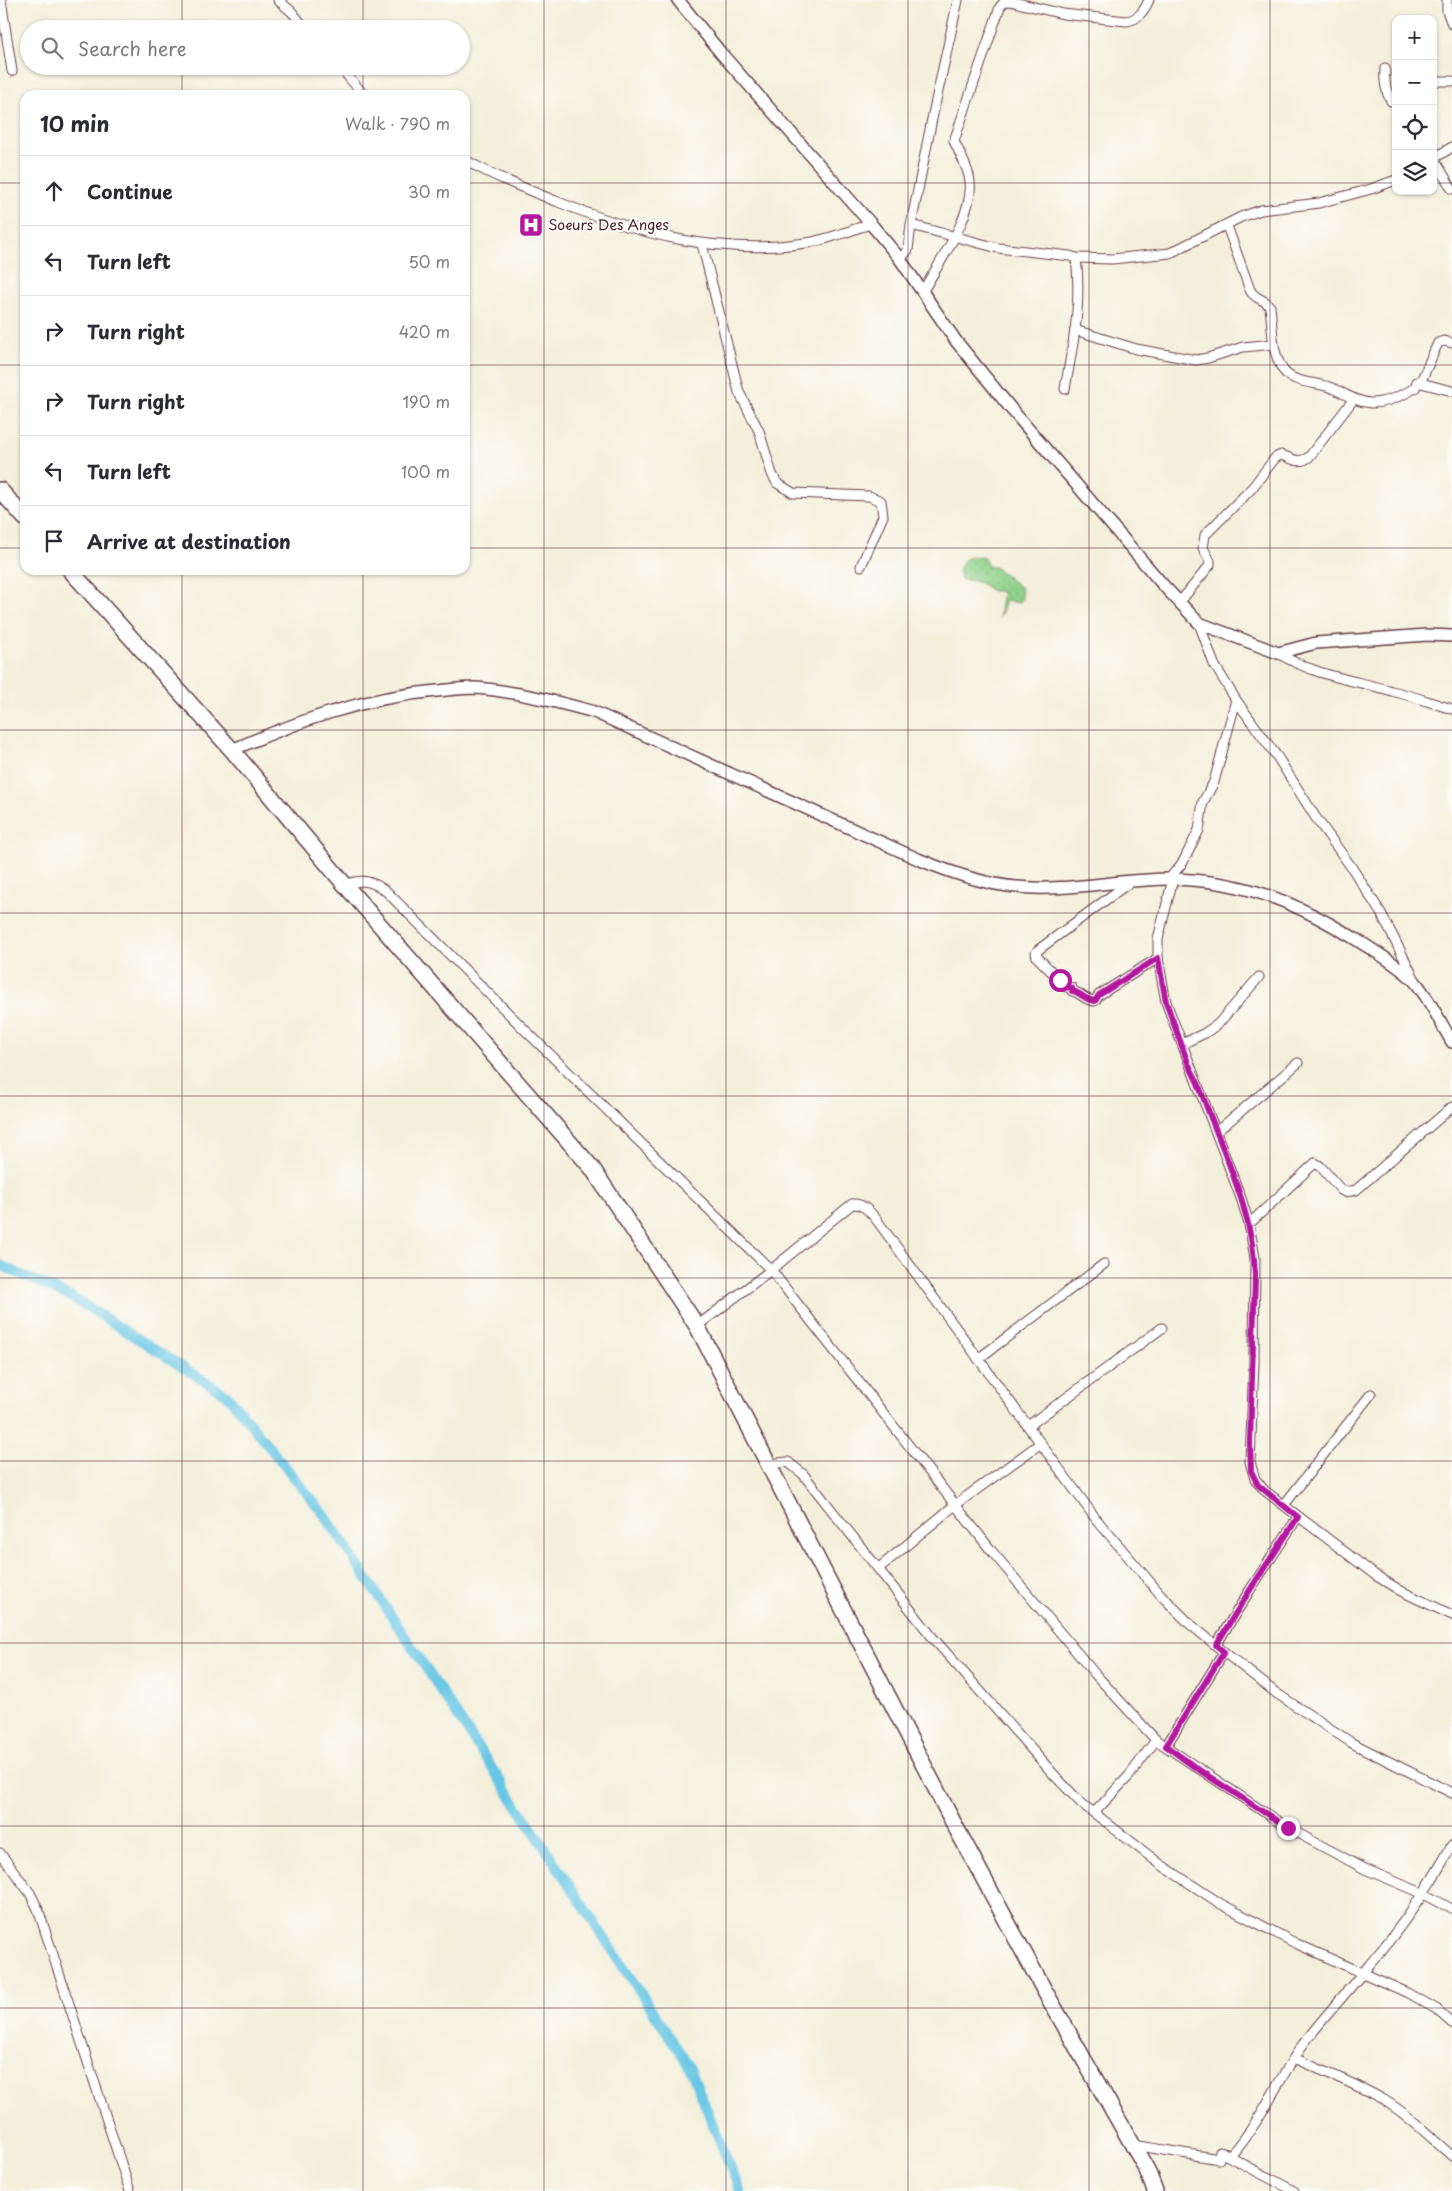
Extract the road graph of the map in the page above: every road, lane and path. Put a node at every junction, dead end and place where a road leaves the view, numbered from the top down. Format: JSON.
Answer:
{"nodes":[{"id":1,"x":1,"y":0,"type":"edge"},
{"id":2,"x":278,"y":0,"type":"edge"},
{"id":3,"x":678,"y":0,"type":"edge"},
{"id":4,"x":958,"y":0,"type":"edge"},
{"id":5,"x":1149,"y":0,"type":"edge"},
{"id":6,"x":1447,"y":0,"type":"edge"},
{"id":7,"x":299,"y":20,"type":"edge"},
{"id":8,"x":1452,"y":24,"type":"edge"},
{"id":9,"x":1384,"y":68,"type":"dead end"},
{"id":10,"x":12,"y":71,"type":"dead end"},
{"id":11,"x":347,"y":75,"type":"edge"},
{"id":12,"x":1437,"y":81,"type":"edge"},
{"id":13,"x":1452,"y":81,"type":"edge"},
{"id":14,"x":360,"y":90,"type":"edge"},
{"id":15,"x":1392,"y":100,"type":"edge"},
{"id":16,"x":1452,"y":147,"type":"edge"},
{"id":17,"x":1437,"y":157,"type":"edge"},
{"id":18,"x":470,"y":163,"type":"edge"},
{"id":19,"x":1437,"y":164,"type":"edge"},
{"id":20,"x":1392,"y":181,"type":"edge"},
{"id":21,"x":1452,"y":189,"type":"edge"},
{"id":22,"x":871,"y":224,"type":"junction"},
{"id":23,"x":910,"y":225,"type":"junction"},
{"id":24,"x":1227,"y":226,"type":"junction"},
{"id":25,"x":955,"y":235,"type":"junction"},
{"id":26,"x":702,"y":244,"type":"junction"},
{"id":27,"x":1076,"y":258,"type":"junction"},
{"id":28,"x":900,"y":259,"type":"junction"},
{"id":29,"x":923,"y":291,"type":"junction"},
{"id":30,"x":1076,"y":330,"type":"junction"},
{"id":31,"x":1452,"y":343,"type":"edge"},
{"id":32,"x":1274,"y":344,"type":"junction"},
{"id":33,"x":1416,"y":382,"type":"junction"},
{"id":34,"x":1064,"y":389,"type":"dead end"},
{"id":35,"x":1452,"y":391,"type":"edge"},
{"id":36,"x":1353,"y":400,"type":"junction"},
{"id":37,"x":0,"y":490,"type":"edge"},
{"id":38,"x":20,"y":512,"type":"edge"},
{"id":39,"x":861,"y":566,"type":"dead end"},
{"id":40,"x":74,"y":575,"type":"edge"},
{"id":41,"x":1179,"y":603,"type":"junction"},
{"id":42,"x":1199,"y":623,"type":"junction"},
{"id":43,"x":1452,"y":636,"type":"edge"},
{"id":44,"x":1278,"y":653,"type":"junction"},
{"id":45,"x":1236,"y":700,"type":"junction"},
{"id":46,"x":1452,"y":709,"type":"edge"},
{"id":47,"x":232,"y":750,"type":"junction"},
{"id":48,"x":1171,"y":879,"type":"junction"},
{"id":49,"x":1130,"y":882,"type":"junction"},
{"id":50,"x":345,"y":885,"type":"junction"},
{"id":51,"x":1158,"y":958,"type":"junction"},
{"id":52,"x":1258,"y":977,"type":"dead end"},
{"id":53,"x":1416,"y":983,"type":"junction"},
{"id":54,"x":1452,"y":1042,"type":"edge"},
{"id":55,"x":1182,"y":1044,"type":"junction"},
{"id":56,"x":1298,"y":1063,"type":"dead end"},
{"id":57,"x":1452,"y":1106,"type":"edge"},
{"id":58,"x":1216,"y":1132,"type":"junction"},
{"id":59,"x":1249,"y":1224,"type":"junction"},
{"id":60,"x":1104,"y":1264,"type":"dead end"},
{"id":61,"x":771,"y":1270,"type":"junction"},
{"id":62,"x":697,"y":1326,"type":"junction"},
{"id":63,"x":1162,"y":1328,"type":"dead end"},
{"id":64,"x":978,"y":1359,"type":"junction"},
{"id":65,"x":1371,"y":1394,"type":"dead end"},
{"id":66,"x":1028,"y":1426,"type":"junction"},
{"id":67,"x":1041,"y":1443,"type":"junction"},
{"id":68,"x":768,"y":1464,"type":"junction"},
{"id":69,"x":955,"y":1505,"type":"junction"},
{"id":70,"x":1284,"y":1505,"type":"junction"},
{"id":71,"x":1298,"y":1517,"type":"junction"},
{"id":72,"x":879,"y":1568,"type":"junction"},
{"id":73,"x":1452,"y":1615,"type":"edge"},
{"id":74,"x":1216,"y":1645,"type":"junction"},
{"id":75,"x":1224,"y":1652,"type":"junction"},
{"id":76,"x":1156,"y":1740,"type":"junction"},
{"id":77,"x":1166,"y":1746,"type":"junction"},
{"id":78,"x":1452,"y":1793,"type":"edge"},
{"id":79,"x":1094,"y":1813,"type":"junction"},
{"id":80,"x":1452,"y":1846,"type":"edge"},
{"id":81,"x":0,"y":1853,"type":"edge"},
{"id":82,"x":1422,"y":1893,"type":"junction"},
{"id":83,"x":1452,"y":1908,"type":"edge"},
{"id":84,"x":1361,"y":1973,"type":"junction"},
{"id":85,"x":1452,"y":2023,"type":"edge"},
{"id":86,"x":1294,"y":2058,"type":"junction"},
{"id":87,"x":1133,"y":2145,"type":"junction"},
{"id":88,"x":1220,"y":2152,"type":"junction"},
{"id":89,"x":1452,"y":2156,"type":"edge"},
{"id":90,"x":130,"y":2191,"type":"edge"},
{"id":91,"x":1155,"y":2191,"type":"edge"},
{"id":92,"x":1294,"y":2191,"type":"edge"}],
"edges":[{"from":1,"to":10,"type":"street"},
{"from":2,"to":7,"type":"street"},
{"from":3,"to":22,"type":"street"},
{"from":4,"to":23,"type":"street"},
{"from":5,"to":25,"type":"street"},
{"from":6,"to":8,"type":"street"},
{"from":9,"to":15,"type":"street"},
{"from":11,"to":14,"type":"street"},
{"from":12,"to":13,"type":"street"},
{"from":16,"to":17,"type":"street"},
{"from":18,"to":26,"type":"street"},
{"from":19,"to":21,"type":"street"},
{"from":20,"to":24,"type":"street"},
{"from":22,"to":26,"type":"street"},
{"from":22,"to":28,"type":"street"},
{"from":23,"to":25,"type":"street"},
{"from":23,"to":28,"type":"street"},
{"from":24,"to":27,"type":"street"},
{"from":24,"to":32,"type":"street"},
{"from":25,"to":27,"type":"street"},
{"from":25,"to":29,"type":"street"},
{"from":26,"to":39,"type":"street"},
{"from":27,"to":30,"type":"street"},
{"from":28,"to":29,"type":"street"},
{"from":29,"to":41,"type":"street"},
{"from":30,"to":32,"type":"street"},
{"from":30,"to":34,"type":"street"},
{"from":31,"to":33,"type":"street"},
{"from":32,"to":36,"type":"street"},
{"from":33,"to":35,"type":"street"},
{"from":33,"to":36,"type":"street"},
{"from":36,"to":41,"type":"street"},
{"from":37,"to":38,"type":"highway"},
{"from":40,"to":47,"type":"highway"},
{"from":41,"to":42,"type":"street"},
{"from":42,"to":44,"type":"street"},
{"from":42,"to":45,"type":"street"},
{"from":43,"to":44,"type":"street"},
{"from":44,"to":46,"type":"street"},
{"from":45,"to":48,"type":"street"},
{"from":45,"to":53,"type":"street"},
{"from":47,"to":49,"type":"street"},
{"from":47,"to":50,"type":"highway"},
{"from":48,"to":49,"type":"street"},
{"from":48,"to":51,"type":"street"},
{"from":48,"to":53,"type":"street"},
{"from":49,"to":51,"type":"street"},
{"from":50,"to":61,"type":"street"},
{"from":50,"to":62,"type":"highway"},
{"from":51,"to":55,"type":"street"},
{"from":52,"to":55,"type":"street"},
{"from":53,"to":54,"type":"street"},
{"from":55,"to":58,"type":"street"},
{"from":56,"to":58,"type":"street"},
{"from":57,"to":59,"type":"street"},
{"from":58,"to":59,"type":"street"},
{"from":59,"to":70,"type":"street"},
{"from":60,"to":64,"type":"street"},
{"from":61,"to":62,"type":"street"},
{"from":61,"to":64,"type":"street"},
{"from":61,"to":69,"type":"street"},
{"from":62,"to":68,"type":"highway"},
{"from":63,"to":66,"type":"street"},
{"from":64,"to":66,"type":"street"},
{"from":65,"to":70,"type":"street"},
{"from":66,"to":67,"type":"street"},
{"from":67,"to":69,"type":"street"},
{"from":67,"to":74,"type":"street"},
{"from":68,"to":72,"type":"street"},
{"from":68,"to":87,"type":"highway"},
{"from":69,"to":72,"type":"street"},
{"from":69,"to":76,"type":"street"},
{"from":70,"to":71,"type":"street"},
{"from":71,"to":73,"type":"street"},
{"from":71,"to":74,"type":"street"},
{"from":72,"to":79,"type":"street"},
{"from":74,"to":75,"type":"street"},
{"from":75,"to":77,"type":"street"},
{"from":75,"to":78,"type":"street"},
{"from":76,"to":77,"type":"street"},
{"from":76,"to":79,"type":"street"},
{"from":77,"to":82,"type":"street"},
{"from":79,"to":84,"type":"street"},
{"from":80,"to":82,"type":"street"},
{"from":81,"to":90,"type":"street"},
{"from":82,"to":83,"type":"street"},
{"from":82,"to":84,"type":"street"},
{"from":84,"to":85,"type":"street"},
{"from":84,"to":86,"type":"street"},
{"from":86,"to":88,"type":"street"},
{"from":86,"to":89,"type":"street"},
{"from":87,"to":88,"type":"street"},
{"from":87,"to":91,"type":"highway"},
{"from":88,"to":92,"type":"street"}]}
